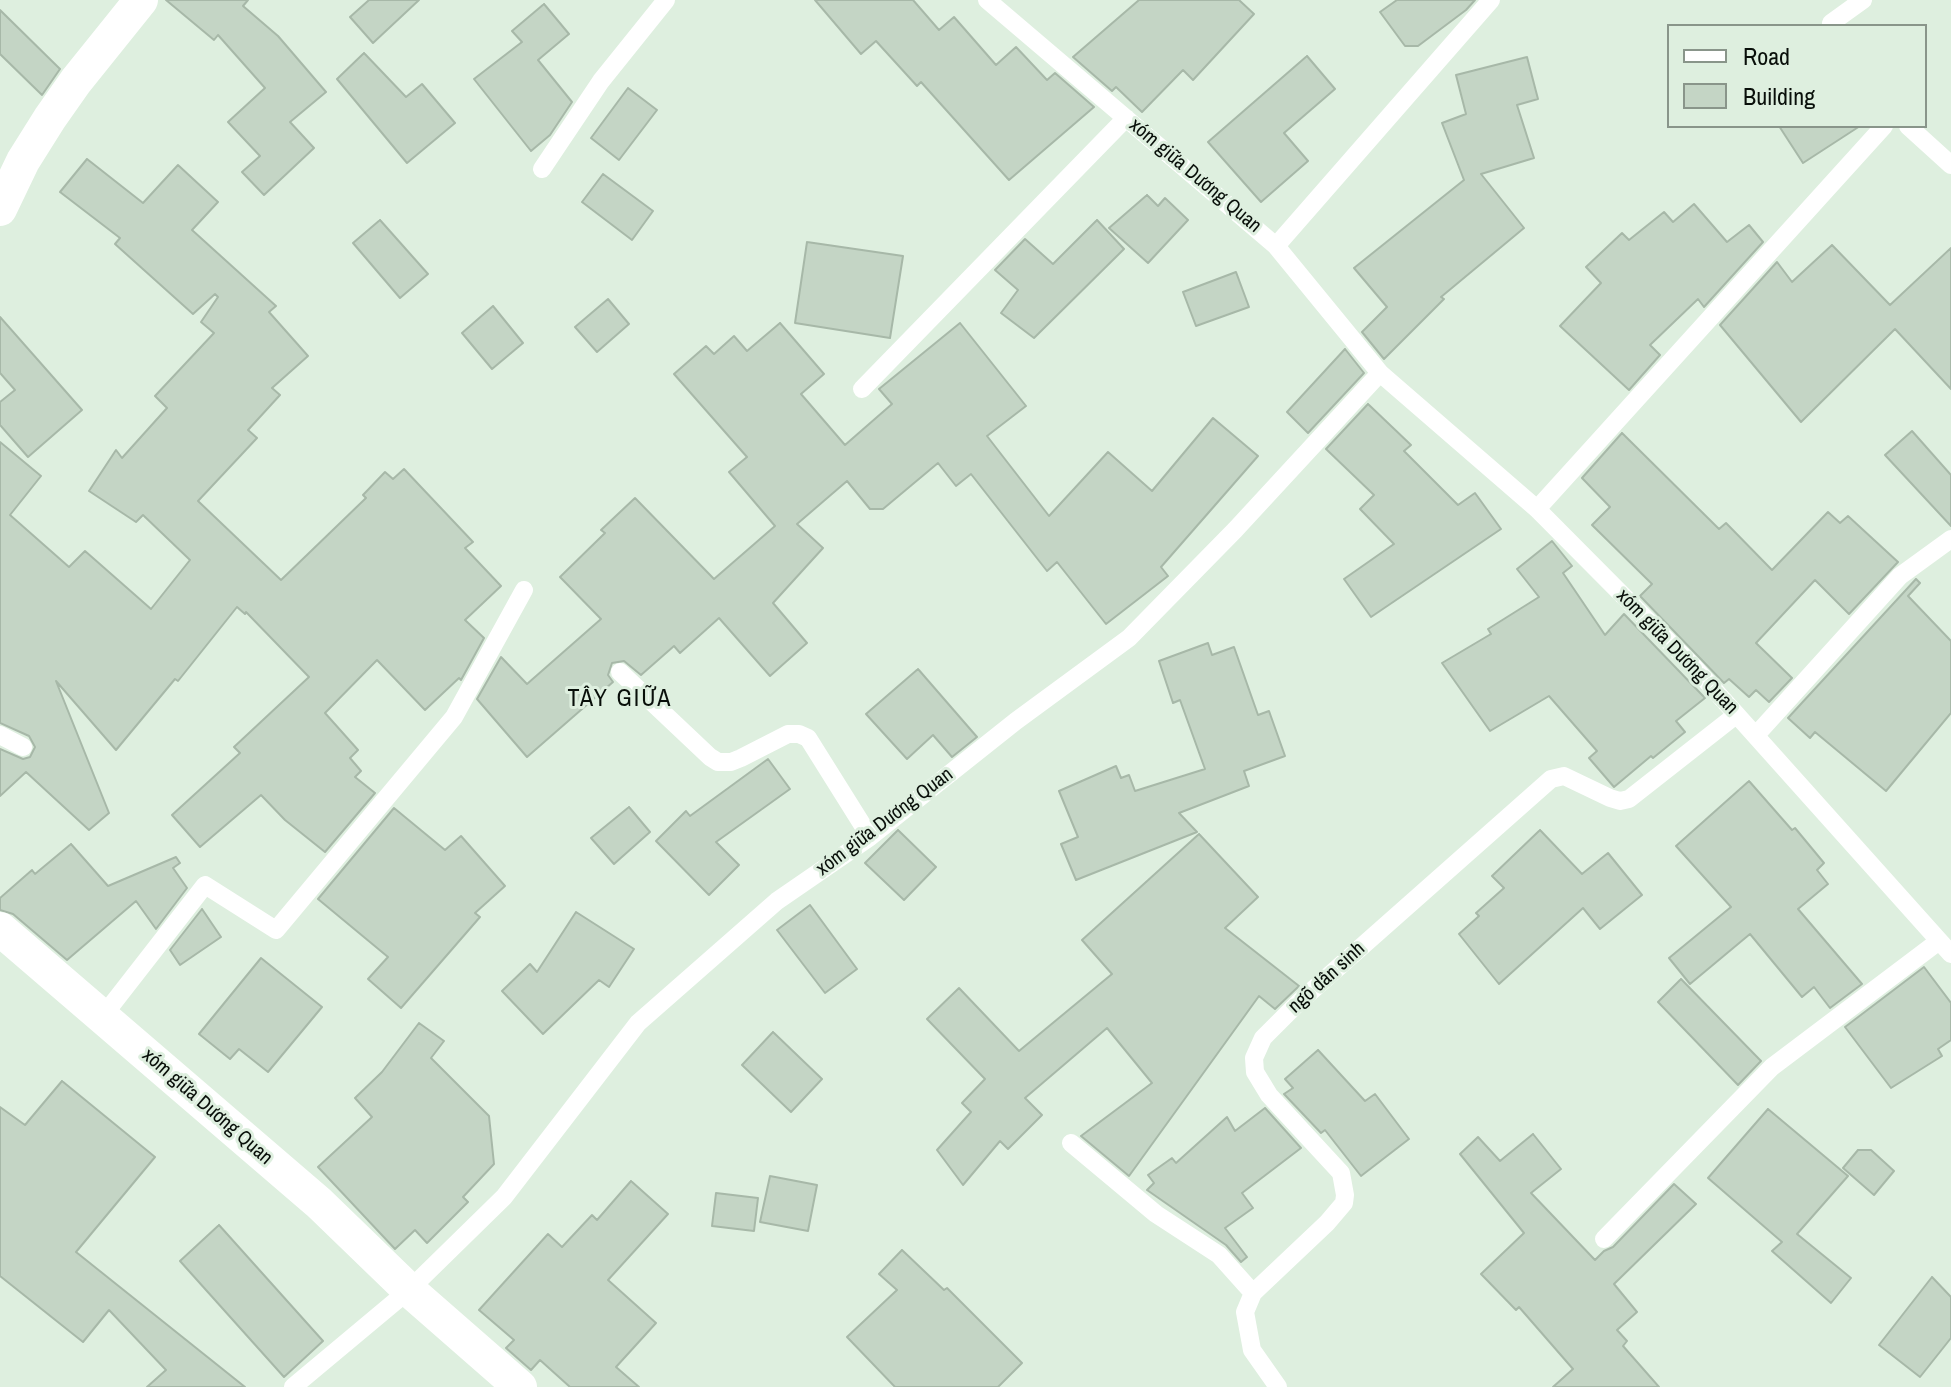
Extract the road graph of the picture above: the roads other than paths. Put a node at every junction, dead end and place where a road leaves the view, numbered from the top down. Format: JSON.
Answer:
{"nodes":[{"id":1,"x":141,"y":0,"type":"edge"},
{"id":2,"x":666,"y":0,"type":"edge"},
{"id":3,"x":987,"y":0,"type":"edge"},
{"id":4,"x":1491,"y":0,"type":"edge"},
{"id":5,"x":1863,"y":0,"type":"edge"},
{"id":6,"x":1832,"y":24,"type":"edge"},
{"id":7,"x":1126,"y":118,"type":"junction"},
{"id":8,"x":1882,"y":128,"type":"edge"},
{"id":9,"x":1910,"y":128,"type":"edge"},
{"id":10,"x":1951,"y":165,"type":"edge"},
{"id":11,"x":542,"y":169,"type":"dead end"},
{"id":12,"x":0,"y":209,"type":"edge"},
{"id":13,"x":1276,"y":246,"type":"junction"},
{"id":14,"x":1380,"y":373,"type":"junction"},
{"id":15,"x":862,"y":389,"type":"dead end"},
{"id":16,"x":1537,"y":509,"type":"junction"},
{"id":17,"x":1951,"y":539,"type":"edge"},
{"id":18,"x":524,"y":590,"type":"dead end"},
{"id":19,"x":620,"y":672,"type":"dead end"},
{"id":20,"x":1736,"y":715,"type":"junction"},
{"id":21,"x":1757,"y":734,"type":"junction"},
{"id":22,"x":0,"y":735,"type":"edge"},
{"id":23,"x":23,"y":747,"type":"dead end"},
{"id":24,"x":870,"y":837,"type":"junction"},
{"id":25,"x":0,"y":929,"type":"edge"},
{"id":26,"x":1945,"y":948,"type":"edge"},
{"id":27,"x":103,"y":1016,"type":"junction"},
{"id":28,"x":1071,"y":1143,"type":"dead end"},
{"id":29,"x":1604,"y":1239,"type":"dead end"},
{"id":30,"x":409,"y":1290,"type":"junction"},
{"id":31,"x":1253,"y":1293,"type":"junction"},
{"id":32,"x":293,"y":1387,"type":"edge"},
{"id":33,"x":520,"y":1387,"type":"edge"},
{"id":34,"x":1278,"y":1387,"type":"edge"}],
"edges":[{"from":1,"to":12,"type":"street"},
{"from":2,"to":11,"type":"lane"},
{"from":3,"to":7,"type":"lane","name":"xóm giữa Dương Quan"},
{"from":4,"to":13,"type":"lane"},
{"from":5,"to":6,"type":"lane"},
{"from":7,"to":13,"type":"lane","name":"xóm giữa Dương Quan"},
{"from":7,"to":15,"type":"lane"},
{"from":8,"to":16,"type":"lane"},
{"from":9,"to":10,"type":"lane"},
{"from":13,"to":14,"type":"lane","name":"xóm giữa Dương Quan"},
{"from":14,"to":16,"type":"lane","name":"xóm giữa Dương Quan"},
{"from":14,"to":24,"type":"lane","name":"xóm giữa Dương Quan"},
{"from":16,"to":20,"type":"lane","name":"xóm giữa Dương Quan"},
{"from":17,"to":21,"type":"lane"},
{"from":18,"to":27,"type":"lane"},
{"from":19,"to":24,"type":"lane"},
{"from":20,"to":21,"type":"lane","name":"xóm giữa Dương Quan"},
{"from":20,"to":31,"type":"lane","name":"ngõ dân sinh"},
{"from":21,"to":26,"type":"lane","name":"xóm giữa Dương Quan"},
{"from":22,"to":23,"type":"lane"},
{"from":24,"to":30,"type":"lane","name":"xóm giữa Dương Quan"},
{"from":25,"to":27,"type":"street","name":"xóm giữa Dương Quan"},
{"from":26,"to":29,"type":"lane"},
{"from":27,"to":30,"type":"street","name":"xóm giữa Dương Quan"},
{"from":28,"to":31,"type":"lane"},
{"from":30,"to":32,"type":"lane","name":"xóm giữa Dương Quan"},
{"from":30,"to":33,"type":"street","name":"xóm giữa Dương Quan"},
{"from":31,"to":34,"type":"lane"}]}
